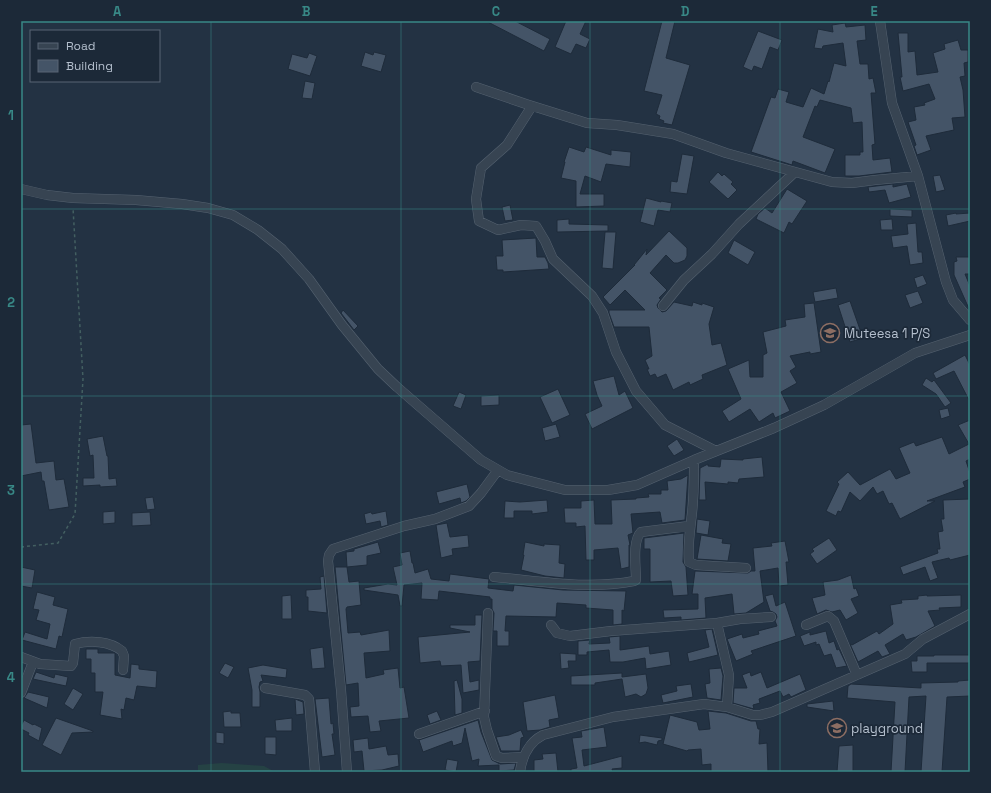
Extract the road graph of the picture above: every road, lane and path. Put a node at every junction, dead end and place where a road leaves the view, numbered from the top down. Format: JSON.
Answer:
{"nodes":[{"id":1,"x":880,"y":21,"type":"edge"},
{"id":2,"x":476,"y":87,"type":"dead end"},
{"id":3,"x":532,"y":106,"type":"junction"},
{"id":4,"x":795,"y":172,"type":"junction"},
{"id":5,"x":918,"y":176,"type":"junction"},
{"id":6,"x":21,"y":189,"type":"edge"},
{"id":7,"x":73,"y":198,"type":"junction"},
{"id":8,"x":663,"y":306,"type":"dead end"},
{"id":9,"x":970,"y":320,"type":"edge"},
{"id":10,"x":970,"y":335,"type":"edge"},
{"id":11,"x":716,"y":451,"type":"junction"},
{"id":12,"x":694,"y":460,"type":"junction"},
{"id":13,"x":498,"y":470,"type":"junction"},
{"id":14,"x":689,"y":526,"type":"junction"},
{"id":15,"x":21,"y":548,"type":"edge"},
{"id":16,"x":746,"y":568,"type":"dead end"},
{"id":17,"x":494,"y":577,"type":"dead end"},
{"id":18,"x":488,"y":613,"type":"dead end"},
{"id":19,"x":970,"y":614,"type":"edge"},
{"id":20,"x":772,"y":618,"type":"dead end"},
{"id":21,"x":717,"y":623,"type":"junction"},
{"id":22,"x":551,"y":625,"type":"dead end"},
{"id":23,"x":806,"y":625,"type":"dead end"},
{"id":24,"x":21,"y":657,"type":"edge"},
{"id":25,"x":33,"y":662,"type":"junction"},
{"id":26,"x":123,"y":670,"type":"dead end"},
{"id":27,"x":857,"y":675,"type":"junction"},
{"id":28,"x":265,"y":688,"type":"dead end"},
{"id":29,"x":21,"y":693,"type":"edge"},
{"id":30,"x":727,"y":707,"type":"junction"},
{"id":31,"x":485,"y":711,"type":"junction"},
{"id":32,"x":419,"y":734,"type":"dead end"},
{"id":33,"x":524,"y":757,"type":"junction"},
{"id":34,"x":315,"y":772,"type":"edge"},
{"id":35,"x":347,"y":772,"type":"edge"},
{"id":36,"x":520,"y":772,"type":"edge"}],
"edges":[{"from":1,"to":5,"type":"street"},
{"from":2,"to":3,"type":"street"},
{"from":3,"to":4,"type":"street"},
{"from":3,"to":11,"type":"street"},
{"from":4,"to":5,"type":"street"},
{"from":4,"to":8,"type":"street"},
{"from":5,"to":9,"type":"street"},
{"from":6,"to":7,"type":"street"},
{"from":7,"to":13,"type":"street"},
{"from":7,"to":15,"type":"path"},
{"from":10,"to":11,"type":"street"},
{"from":11,"to":12,"type":"street"},
{"from":12,"to":13,"type":"street"},
{"from":12,"to":14,"type":"street"},
{"from":13,"to":35,"type":"street"},
{"from":14,"to":16,"type":"street"},
{"from":14,"to":17,"type":"street"},
{"from":18,"to":31,"type":"street"},
{"from":19,"to":27,"type":"street"},
{"from":20,"to":21,"type":"street"},
{"from":21,"to":22,"type":"street"},
{"from":21,"to":30,"type":"street"},
{"from":23,"to":27,"type":"street"},
{"from":24,"to":25,"type":"street"},
{"from":25,"to":26,"type":"street"},
{"from":25,"to":29,"type":"street"},
{"from":27,"to":30,"type":"street"},
{"from":28,"to":34,"type":"street"},
{"from":30,"to":33,"type":"street"},
{"from":31,"to":32,"type":"street"},
{"from":31,"to":33,"type":"street"},
{"from":33,"to":36,"type":"street"}]}
